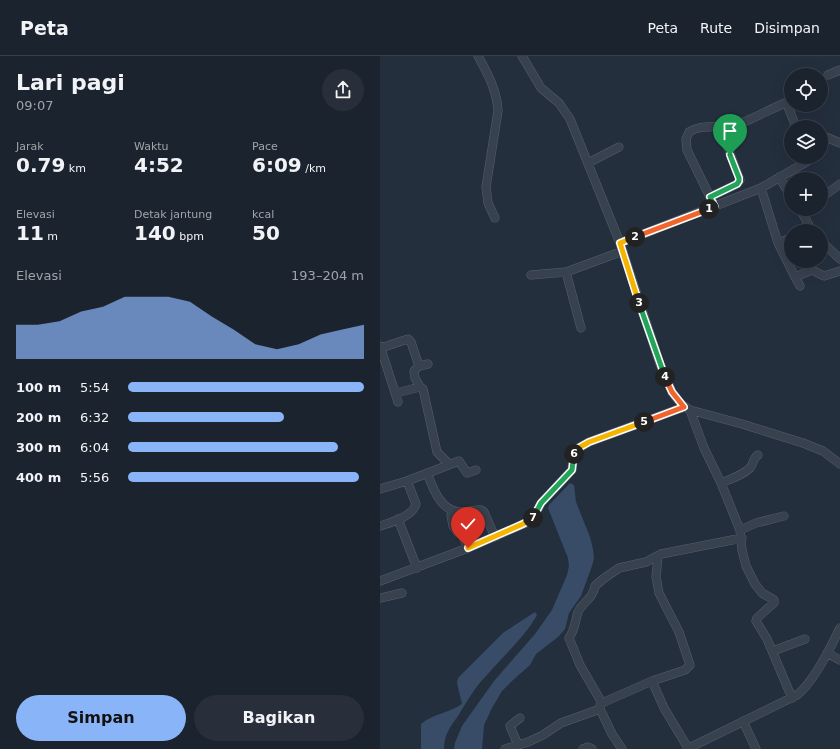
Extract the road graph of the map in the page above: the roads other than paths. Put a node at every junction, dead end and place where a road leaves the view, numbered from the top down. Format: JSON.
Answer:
{"nodes":[{"id":1,"x":478,"y":56,"type":"edge"},
{"id":2,"x":522,"y":56,"type":"edge"},
{"id":3,"x":840,"y":70,"type":"edge"},
{"id":4,"x":828,"y":75,"type":"dead end"},
{"id":5,"x":793,"y":120,"type":"edge"},
{"id":6,"x":724,"y":127,"type":"junction"},
{"id":7,"x":828,"y":138,"type":"edge"},
{"id":8,"x":840,"y":143,"type":"edge"},
{"id":9,"x":619,"y":147,"type":"dead end"},
{"id":10,"x":588,"y":163,"type":"junction"},
{"id":11,"x":803,"y":164,"type":"edge"},
{"id":12,"x":779,"y":177,"type":"junction"},
{"id":13,"x":840,"y":184,"type":"edge"},
{"id":14,"x":784,"y":185,"type":"edge"},
{"id":15,"x":761,"y":188,"type":"junction"},
{"id":16,"x":828,"y":193,"type":"edge"},
{"id":17,"x":710,"y":197,"type":"junction"},
{"id":18,"x":715,"y":207,"type":"junction"},
{"id":19,"x":494,"y":218,"type":"dead end"},
{"id":20,"x":784,"y":241,"type":"edge"},
{"id":21,"x":778,"y":243,"type":"junction"},
{"id":22,"x":621,"y":247,"type":"junction"},
{"id":23,"x":828,"y":248,"type":"edge"},
{"id":24,"x":840,"y":259,"type":"edge"},
{"id":25,"x":840,"y":271,"type":"edge"},
{"id":26,"x":566,"y":272,"type":"junction"},
{"id":27,"x":531,"y":275,"type":"dead end"},
{"id":28,"x":795,"y":277,"type":"junction"},
{"id":29,"x":800,"y":286,"type":"dead end"},
{"id":30,"x":581,"y":328,"type":"dead end"},
{"id":31,"x":380,"y":347,"type":"edge"},
{"id":32,"x":420,"y":387,"type":"junction"},
{"id":33,"x":396,"y":393,"type":"junction"},
{"id":34,"x":398,"y":402,"type":"dead end"},
{"id":35,"x":687,"y":409,"type":"junction"},
{"id":36,"x":758,"y":455,"type":"dead end"},
{"id":37,"x":449,"y":464,"type":"junction"},
{"id":38,"x":840,"y":464,"type":"edge"},
{"id":39,"x":476,"y":470,"type":"dead end"},
{"id":40,"x":427,"y":473,"type":"junction"},
{"id":41,"x":407,"y":481,"type":"junction"},
{"id":42,"x":721,"y":483,"type":"junction"},
{"id":43,"x":380,"y":489,"type":"edge"},
{"id":44,"x":452,"y":510,"type":"junction"},
{"id":45,"x":784,"y":516,"type":"dead end"},
{"id":46,"x":398,"y":519,"type":"junction"},
{"id":47,"x":380,"y":526,"type":"edge"},
{"id":48,"x":741,"y":534,"type":"junction"},
{"id":49,"x":495,"y":537,"type":"junction"},
{"id":50,"x":468,"y":548,"type":"junction"},
{"id":51,"x":659,"y":555,"type":"junction"},
{"id":52,"x":416,"y":568,"type":"junction"},
{"id":53,"x":380,"y":581,"type":"edge"},
{"id":54,"x":402,"y":593,"type":"dead end"},
{"id":55,"x":380,"y":598,"type":"edge"},
{"id":56,"x":840,"y":628,"type":"edge"},
{"id":57,"x":805,"y":639,"type":"dead end"},
{"id":58,"x":773,"y":651,"type":"junction"},
{"id":59,"x":827,"y":653,"type":"junction"},
{"id":60,"x":840,"y":660,"type":"edge"},
{"id":61,"x":652,"y":681,"type":"junction"},
{"id":62,"x":792,"y":698,"type":"junction"},
{"id":63,"x":601,"y":706,"type":"junction"},
{"id":64,"x":520,"y":718,"type":"dead end"},
{"id":65,"x":743,"y":721,"type":"junction"},
{"id":66,"x":518,"y":745,"type":"junction"},
{"id":67,"x":505,"y":749,"type":"edge"},
{"id":68,"x":583,"y":749,"type":"edge"},
{"id":69,"x":592,"y":749,"type":"edge"},
{"id":70,"x":622,"y":749,"type":"edge"},
{"id":71,"x":687,"y":749,"type":"edge"},
{"id":72,"x":756,"y":749,"type":"edge"}],
"edges":[{"from":1,"to":19,"type":"street"},
{"from":2,"to":10,"type":"street"},
{"from":3,"to":4,"type":"street"},
{"from":5,"to":6,"type":"street"},
{"from":6,"to":17,"type":"street"},
{"from":6,"to":17,"type":"street"},
{"from":7,"to":8,"type":"street"},
{"from":9,"to":10,"type":"street"},
{"from":10,"to":22,"type":"street"},
{"from":11,"to":12,"type":"street"},
{"from":12,"to":14,"type":"street"},
{"from":12,"to":15,"type":"street"},
{"from":13,"to":16,"type":"street"},
{"from":15,"to":18,"type":"street"},
{"from":15,"to":21,"type":"street"},
{"from":17,"to":18,"type":"street"},
{"from":18,"to":22,"type":"street"},
{"from":20,"to":21,"type":"street"},
{"from":21,"to":28,"type":"street"},
{"from":22,"to":26,"type":"street"},
{"from":22,"to":35,"type":"street"},
{"from":23,"to":24,"type":"street"},
{"from":25,"to":28,"type":"street"},
{"from":26,"to":27,"type":"street"},
{"from":26,"to":30,"type":"street"},
{"from":28,"to":29,"type":"street"},
{"from":31,"to":32,"type":"street"},
{"from":31,"to":33,"type":"street"},
{"from":32,"to":33,"type":"street"},
{"from":32,"to":37,"type":"street"},
{"from":33,"to":34,"type":"street"},
{"from":35,"to":38,"type":"street"},
{"from":35,"to":42,"type":"street"},
{"from":35,"to":49,"type":"street"},
{"from":36,"to":42,"type":"street"},
{"from":37,"to":39,"type":"street"},
{"from":37,"to":40,"type":"street"},
{"from":40,"to":41,"type":"street"},
{"from":40,"to":44,"type":"street"},
{"from":41,"to":43,"type":"street"},
{"from":41,"to":46,"type":"street"},
{"from":42,"to":48,"type":"street"},
{"from":44,"to":49,"type":"street"},
{"from":44,"to":50,"type":"street"},
{"from":45,"to":48,"type":"street"},
{"from":46,"to":47,"type":"street"},
{"from":46,"to":52,"type":"street"},
{"from":48,"to":51,"type":"street"},
{"from":48,"to":58,"type":"street"},
{"from":49,"to":50,"type":"street"},
{"from":50,"to":52,"type":"street"},
{"from":51,"to":61,"type":"street"},
{"from":51,"to":63,"type":"street"},
{"from":52,"to":53,"type":"street"},
{"from":54,"to":55,"type":"street"},
{"from":56,"to":59,"type":"street"},
{"from":57,"to":58,"type":"street"},
{"from":58,"to":62,"type":"street"},
{"from":59,"to":60,"type":"street"},
{"from":59,"to":62,"type":"street"},
{"from":61,"to":63,"type":"street"},
{"from":61,"to":71,"type":"street"},
{"from":62,"to":65,"type":"street"},
{"from":63,"to":66,"type":"street"},
{"from":63,"to":70,"type":"street"},
{"from":64,"to":66,"type":"street"},
{"from":65,"to":71,"type":"street"},
{"from":65,"to":72,"type":"street"},
{"from":66,"to":67,"type":"street"},
{"from":68,"to":69,"type":"street"}]}
